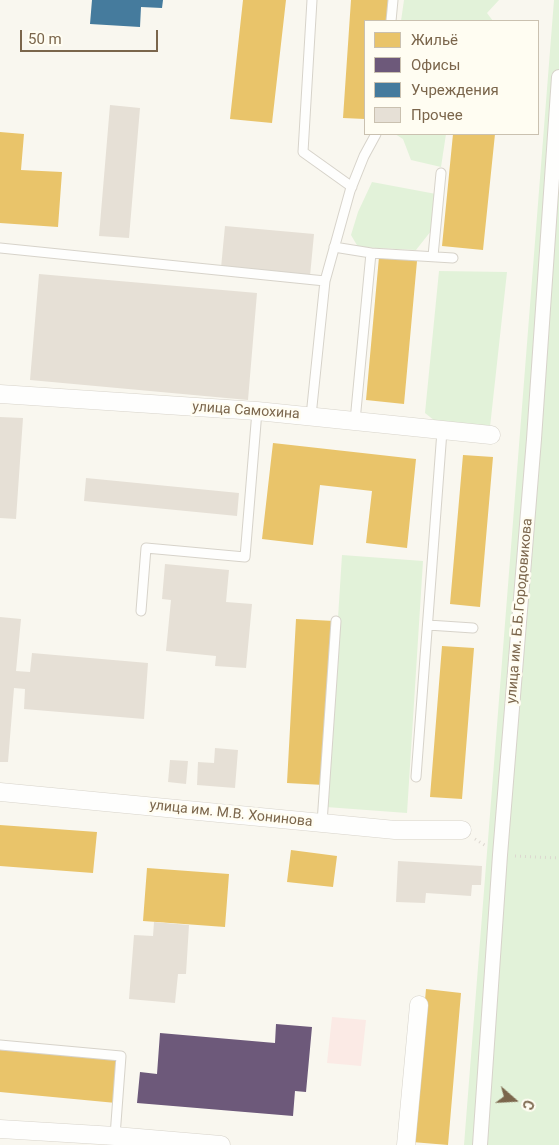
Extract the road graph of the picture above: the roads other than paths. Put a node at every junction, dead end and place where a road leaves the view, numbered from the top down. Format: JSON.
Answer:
{"nodes":[{"id":1,"x":312,"y":0,"type":"edge"},
{"id":2,"x":393,"y":0,"type":"edge"},
{"id":3,"x":391,"y":20,"type":"edge"},
{"id":4,"x":559,"y":77,"type":"edge"},
{"id":5,"x":375,"y":135,"type":"edge"},
{"id":6,"x":441,"y":172,"type":"dead end"},
{"id":7,"x":352,"y":186,"type":"junction"},
{"id":8,"x":334,"y":247,"type":"junction"},
{"id":9,"x":0,"y":248,"type":"edge"},
{"id":10,"x":372,"y":253,"type":"junction"},
{"id":11,"x":433,"y":256,"type":"junction"},
{"id":12,"x":453,"y":258,"type":"dead end"},
{"id":13,"x":325,"y":281,"type":"junction"},
{"id":14,"x":0,"y":394,"type":"edge"},
{"id":15,"x":257,"y":411,"type":"junction"},
{"id":16,"x":311,"y":416,"type":"junction"},
{"id":17,"x":355,"y":421,"type":"junction"},
{"id":18,"x":442,"y":431,"type":"junction"},
{"id":19,"x":491,"y":435,"type":"dead end"},
{"id":20,"x":141,"y":611,"type":"dead end"},
{"id":21,"x":336,"y":621,"type":"dead end"},
{"id":22,"x":428,"y":625,"type":"junction"},
{"id":23,"x":473,"y":628,"type":"dead end"},
{"id":24,"x":416,"y":777,"type":"dead end"},
{"id":25,"x":0,"y":792,"type":"edge"},
{"id":26,"x":322,"y":823,"type":"junction"},
{"id":27,"x":462,"y":830,"type":"dead end"},
{"id":28,"x":419,"y":1005,"type":"dead end"},
{"id":29,"x":0,"y":1045,"type":"edge"},
{"id":30,"x":0,"y":1129,"type":"edge"},
{"id":31,"x":115,"y":1136,"type":"junction"},
{"id":32,"x":221,"y":1145,"type":"edge"},
{"id":33,"x":406,"y":1145,"type":"edge"},
{"id":34,"x":480,"y":1145,"type":"edge"}],
"edges":[{"from":1,"to":7,"type":"lane"},
{"from":2,"to":3,"type":"lane"},
{"from":4,"to":34,"type":"street","name":"улица им. Б.Б.Городовикова"},
{"from":5,"to":7,"type":"lane"},
{"from":6,"to":11,"type":"lane"},
{"from":7,"to":8,"type":"lane"},
{"from":8,"to":10,"type":"lane"},
{"from":8,"to":13,"type":"lane"},
{"from":9,"to":13,"type":"lane"},
{"from":10,"to":11,"type":"lane"},
{"from":10,"to":17,"type":"lane"},
{"from":11,"to":12,"type":"lane"},
{"from":13,"to":16,"type":"lane"},
{"from":14,"to":15,"type":"street","name":"улица Самохина"},
{"from":15,"to":16,"type":"street","name":"улица Самохина"},
{"from":15,"to":20,"type":"lane"},
{"from":16,"to":17,"type":"street","name":"улица Самохина"},
{"from":17,"to":18,"type":"street","name":"улица Самохина"},
{"from":18,"to":19,"type":"street","name":"улица Самохина"},
{"from":18,"to":22,"type":"lane"},
{"from":21,"to":26,"type":"lane"},
{"from":22,"to":23,"type":"lane"},
{"from":22,"to":24,"type":"lane"},
{"from":25,"to":26,"type":"street","name":"улица им. М.В. Хонинова"},
{"from":26,"to":27,"type":"street","name":"улица им. М.В. Хонинова"},
{"from":28,"to":33,"type":"street"},
{"from":29,"to":31,"type":"lane"},
{"from":30,"to":31,"type":"street"},
{"from":31,"to":32,"type":"street"}]}
